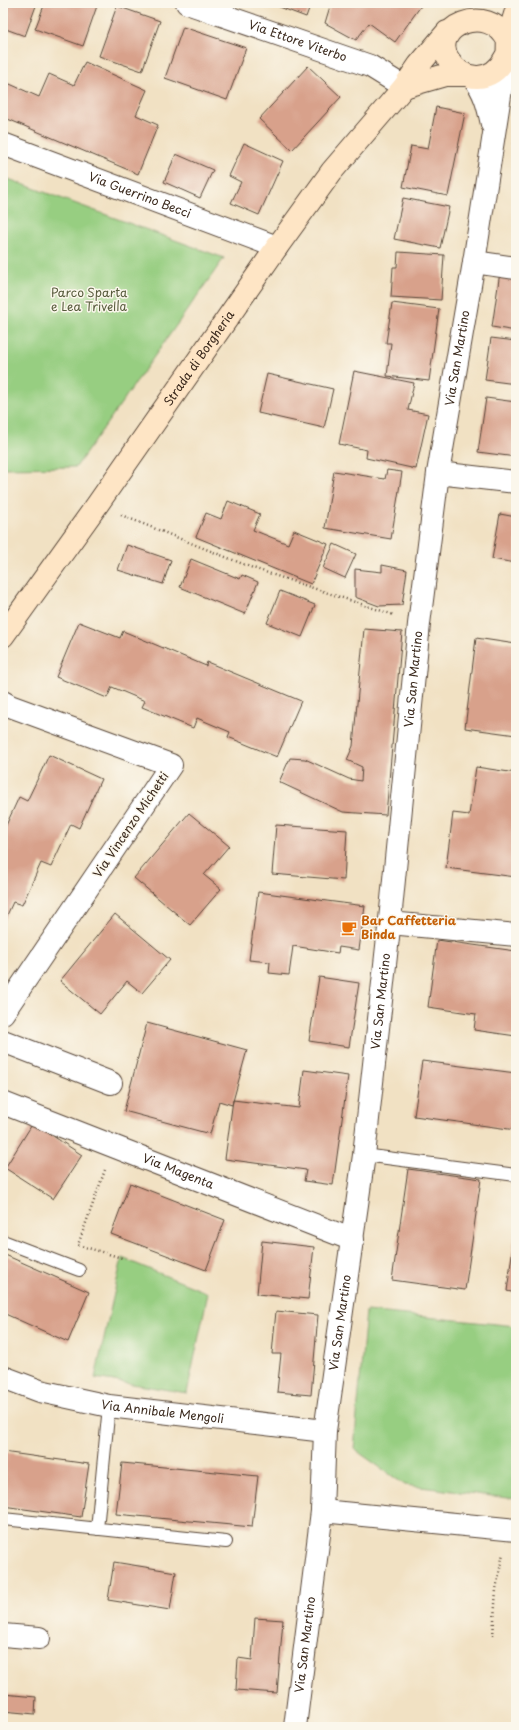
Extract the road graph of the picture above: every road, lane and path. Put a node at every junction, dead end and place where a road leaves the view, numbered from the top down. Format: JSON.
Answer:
{"nodes":[{"id":1,"x":187,"y":3,"type":"edge"},
{"id":2,"x":477,"y":8,"type":"edge"},
{"id":3,"x":516,"y":11,"type":"edge"},
{"id":4,"x":448,"y":32,"type":"junction"},
{"id":5,"x":507,"y":49,"type":"junction"},
{"id":6,"x":469,"y":76,"type":"junction"},
{"id":7,"x":404,"y":87,"type":"junction"},
{"id":8,"x":494,"y":133,"type":"junction"},
{"id":9,"x":3,"y":144,"type":"edge"},
{"id":10,"x":276,"y":247,"type":"junction"},
{"id":11,"x":474,"y":262,"type":"junction"},
{"id":12,"x":516,"y":268,"type":"edge"},
{"id":13,"x":438,"y":473,"type":"junction"},
{"id":14,"x":516,"y":482,"type":"edge"},
{"id":15,"x":97,"y":505,"type":"junction"},
{"id":16,"x":419,"y":624,"type":"junction"},
{"id":17,"x":3,"y":636,"type":"edge"},
{"id":18,"x":3,"y":702,"type":"edge"},
{"id":19,"x":390,"y":923,"type":"junction"},
{"id":20,"x":516,"y":935,"type":"edge"},
{"id":21,"x":3,"y":1013,"type":"edge"},
{"id":22,"x":3,"y":1041,"type":"edge"},
{"id":23,"x":111,"y":1083,"type":"dead end"},
{"id":24,"x":3,"y":1103,"type":"edge"},
{"id":25,"x":114,"y":1146,"type":"junction"},
{"id":26,"x":364,"y":1155,"type":"junction"},
{"id":27,"x":516,"y":1174,"type":"edge"},
{"id":28,"x":353,"y":1240,"type":"junction"},
{"id":29,"x":3,"y":1241,"type":"edge"},
{"id":30,"x":122,"y":1258,"type":"dead end"},
{"id":31,"x":79,"y":1270,"type":"dead end"},
{"id":32,"x":3,"y":1377,"type":"edge"},
{"id":33,"x":109,"y":1406,"type":"junction"},
{"id":34,"x":325,"y":1431,"type":"junction"},
{"id":35,"x":322,"y":1510,"type":"junction"},
{"id":36,"x":3,"y":1519,"type":"edge"},
{"id":37,"x":96,"y":1528,"type":"junction"},
{"id":38,"x":511,"y":1529,"type":"edge"},
{"id":39,"x":226,"y":1542,"type":"dead end"},
{"id":40,"x":3,"y":1635,"type":"edge"},
{"id":41,"x":493,"y":1636,"type":"dead end"},
{"id":42,"x":39,"y":1638,"type":"dead end"},
{"id":43,"x":294,"y":1727,"type":"edge"}],
"edges":[{"from":1,"to":7,"type":"street","name":"Via Ettore Viterbo"},
{"from":2,"to":4,"type":"street","name":"Strada di Borgheria"},
{"from":2,"to":5,"type":"street","name":"Strada di Borgheria"},
{"from":3,"to":5,"type":"street"},
{"from":4,"to":6,"type":"street"},
{"from":4,"to":7,"type":"street","name":"Strada di Borgheria"},
{"from":5,"to":6,"type":"street"},
{"from":5,"to":8,"type":"street","name":"Via San Martino"},
{"from":6,"to":7,"type":"street"},
{"from":6,"to":8,"type":"street","name":"Via San Martino"},
{"from":7,"to":10,"type":"street","name":"Strada di Borgheria"},
{"from":8,"to":11,"type":"street","name":"Via San Martino"},
{"from":9,"to":10,"type":"street","name":"Via Guerrino Becci"},
{"from":10,"to":15,"type":"street","name":"Strada di Borgheria"},
{"from":11,"to":12,"type":"street"},
{"from":11,"to":13,"type":"street","name":"Via San Martino"},
{"from":13,"to":14,"type":"street"},
{"from":13,"to":16,"type":"street","name":"Via San Martino"},
{"from":15,"to":16,"type":"path"},
{"from":15,"to":17,"type":"street","name":"Strada di Borgheria"},
{"from":16,"to":19,"type":"street","name":"Via San Martino"},
{"from":18,"to":21,"type":"street","name":"Via Vincenzo Michetti"},
{"from":19,"to":20,"type":"street"},
{"from":19,"to":26,"type":"street","name":"Via San Martino"},
{"from":22,"to":23,"type":"street"},
{"from":24,"to":25,"type":"street","name":"Via Magenta"},
{"from":25,"to":28,"type":"street","name":"Via Magenta"},
{"from":25,"to":30,"type":"path"},
{"from":26,"to":27,"type":"lane"},
{"from":26,"to":28,"type":"street","name":"Via San Martino"},
{"from":28,"to":34,"type":"street","name":"Via San Martino"},
{"from":29,"to":31,"type":"lane"},
{"from":32,"to":33,"type":"street","name":"Via Annibale Mengoli"},
{"from":33,"to":34,"type":"street","name":"Via Annibale Mengoli"},
{"from":33,"to":37,"type":"lane"},
{"from":34,"to":35,"type":"street","name":"Via San Martino"},
{"from":35,"to":38,"type":"street"},
{"from":35,"to":43,"type":"street","name":"Via San Martino"},
{"from":36,"to":37,"type":"lane"},
{"from":37,"to":39,"type":"lane"},
{"from":38,"to":41,"type":"path"},
{"from":40,"to":42,"type":"street"}]}
